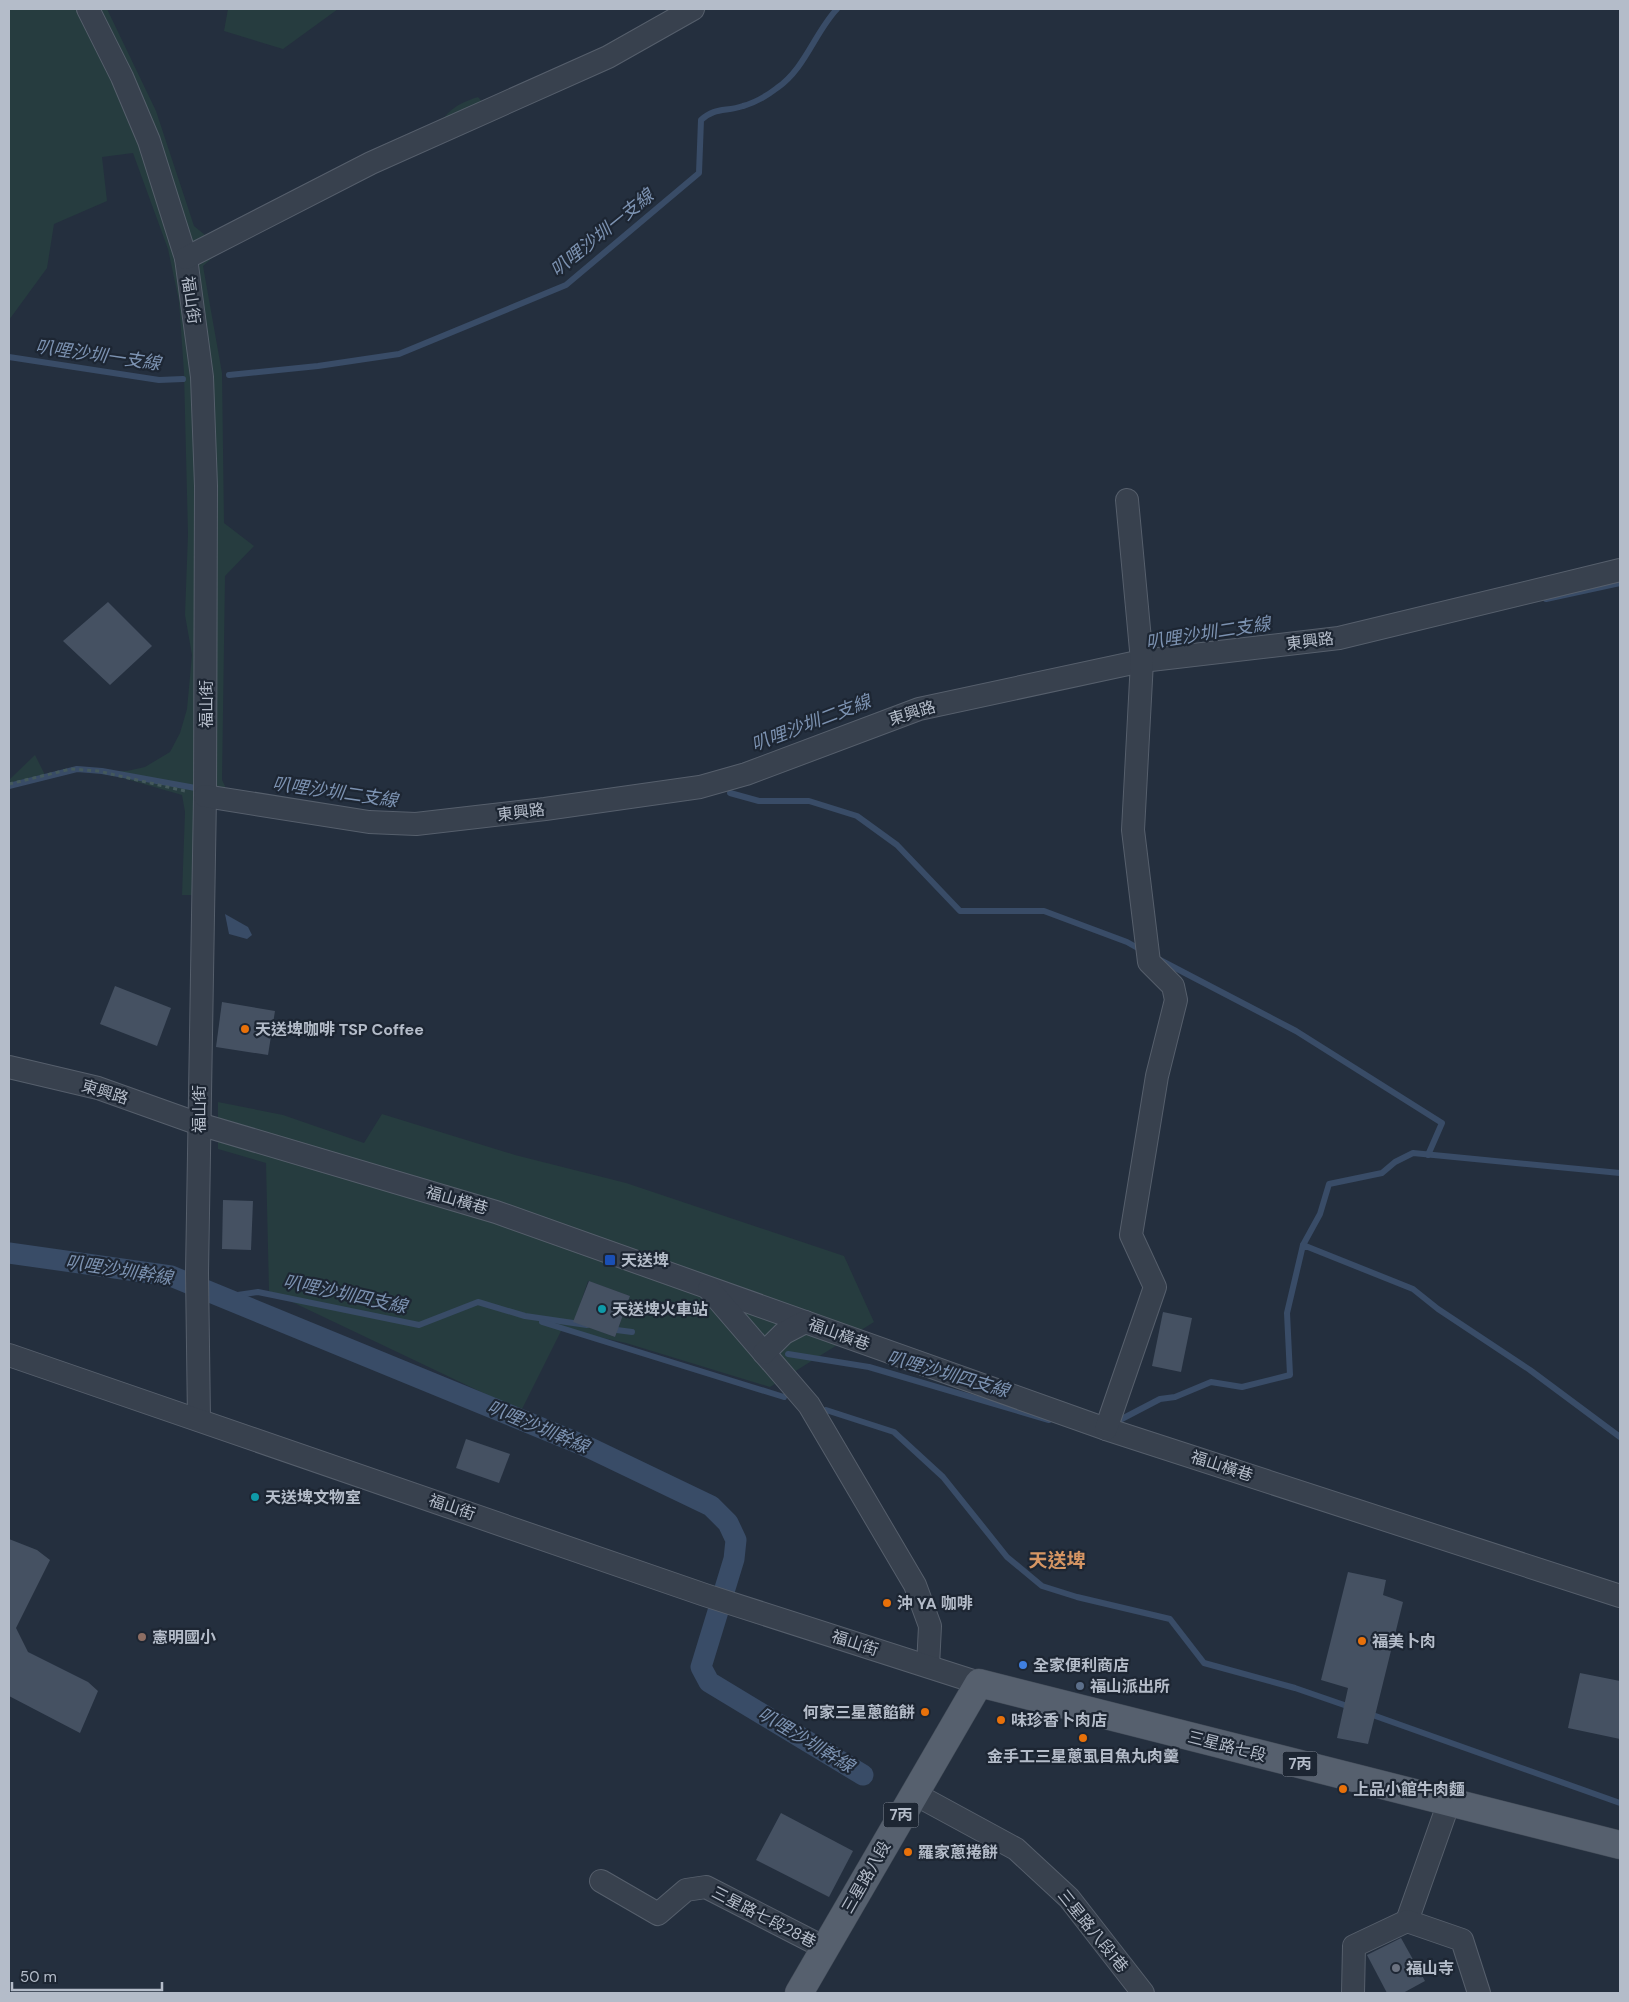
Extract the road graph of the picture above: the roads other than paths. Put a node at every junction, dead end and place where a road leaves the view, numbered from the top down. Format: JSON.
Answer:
{"nodes":[{"id":1,"x":88,"y":9,"type":"edge"},
{"id":2,"x":693,"y":9,"type":"edge"},
{"id":3,"x":186,"y":258,"type":"junction"},
{"id":4,"x":1127,"y":500,"type":"dead end"},
{"id":5,"x":1620,"y":570,"type":"edge"},
{"id":6,"x":1142,"y":661,"type":"junction"},
{"id":7,"x":205,"y":796,"type":"junction"},
{"id":8,"x":9,"y":1067,"type":"edge"},
{"id":9,"x":199,"y":1124,"type":"junction"},
{"id":10,"x":708,"y":1288,"type":"junction"},
{"id":11,"x":805,"y":1322,"type":"junction"},
{"id":12,"x":764,"y":1353,"type":"junction"},
{"id":13,"x":9,"y":1355,"type":"edge"},
{"id":14,"x":199,"y":1420,"type":"junction"},
{"id":15,"x":1106,"y":1429,"type":"junction"},
{"id":16,"x":1620,"y":1596,"type":"edge"},
{"id":17,"x":928,"y":1666,"type":"junction"},
{"id":18,"x":979,"y":1683,"type":"junction"},
{"id":19,"x":913,"y":1793,"type":"junction"},
{"id":20,"x":1449,"y":1802,"type":"junction"},
{"id":21,"x":1620,"y":1845,"type":"edge"},
{"id":22,"x":601,"y":1881,"type":"dead end"},
{"id":23,"x":1407,"y":1921,"type":"junction"},
{"id":24,"x":825,"y":1948,"type":"junction"},
{"id":25,"x":799,"y":1993,"type":"edge"},
{"id":26,"x":1143,"y":1993,"type":"edge"},
{"id":27,"x":1353,"y":1993,"type":"edge"},
{"id":28,"x":1479,"y":1993,"type":"edge"}],
"edges":[{"from":1,"to":3,"type":"street","name":"福山街"},
{"from":2,"to":3,"type":"street"},
{"from":3,"to":7,"type":"street","name":"福山街"},
{"from":4,"to":6,"type":"street"},
{"from":5,"to":6,"type":"street","name":"東興路"},
{"from":6,"to":7,"type":"street","name":"東興路"},
{"from":6,"to":15,"type":"street"},
{"from":7,"to":9,"type":"street","name":"福山街"},
{"from":8,"to":9,"type":"street","name":"東興路"},
{"from":9,"to":10,"type":"street","name":"福山橫巷"},
{"from":9,"to":14,"type":"street","name":"福山街"},
{"from":10,"to":11,"type":"street","name":"福山橫巷"},
{"from":10,"to":12,"type":"street"},
{"from":11,"to":12,"type":"street"},
{"from":11,"to":15,"type":"street","name":"福山橫巷"},
{"from":12,"to":17,"type":"street"},
{"from":13,"to":14,"type":"street","name":"福山街"},
{"from":14,"to":17,"type":"street","name":"福山街"},
{"from":15,"to":16,"type":"street","name":"福山橫巷"},
{"from":17,"to":18,"type":"street","name":"福山街"},
{"from":18,"to":19,"type":"main road","name":"三星路八段","number":"7丙"},
{"from":18,"to":20,"type":"main road","name":"三星路七段","number":"7丙"},
{"from":19,"to":24,"type":"main road","name":"三星路八段","number":"7丙"},
{"from":19,"to":26,"type":"street","name":"三星路八段1巷"},
{"from":20,"to":21,"type":"main road","name":"三星路七段","number":"7丙"},
{"from":20,"to":23,"type":"street"},
{"from":22,"to":24,"type":"street","name":"三星路七段28巷"},
{"from":23,"to":27,"type":"street"},
{"from":23,"to":28,"type":"street"},
{"from":24,"to":25,"type":"main road","name":"三星路八段","number":"7丙"}]}
